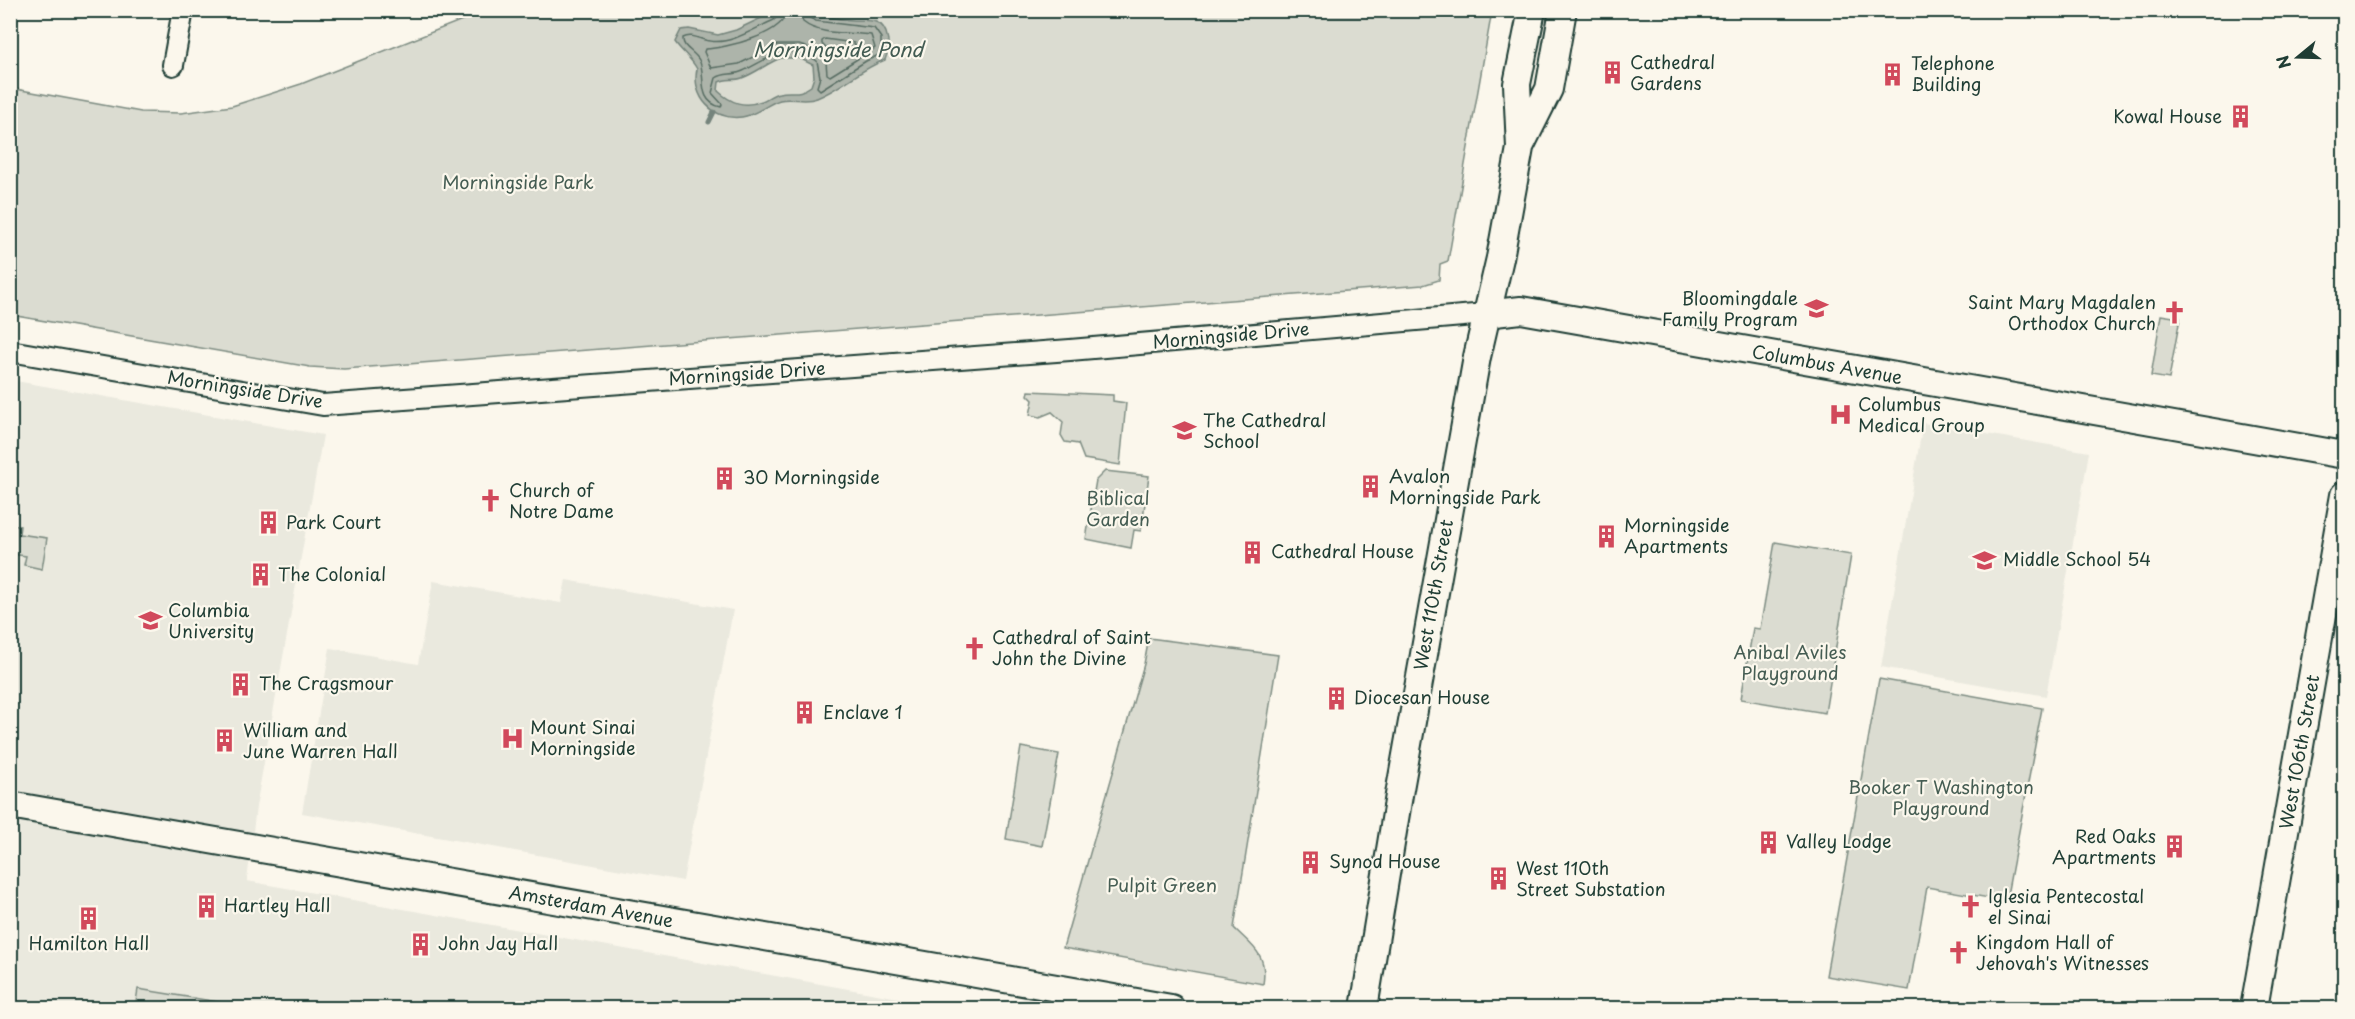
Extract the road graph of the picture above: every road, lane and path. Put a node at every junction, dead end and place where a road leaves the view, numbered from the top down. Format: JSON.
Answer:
{"nodes":[{"id":1,"x":183,"y":10,"type":"edge"},
{"id":2,"x":1532,"y":10,"type":"edge"},
{"id":3,"x":1563,"y":10,"type":"edge"},
{"id":4,"x":173,"y":65,"type":"dead end"},
{"id":5,"x":1520,"y":148,"type":"junction"},
{"id":6,"x":1486,"y":314,"type":"junction"},
{"id":7,"x":10,"y":351,"type":"edge"},
{"id":8,"x":2344,"y":455,"type":"edge"},
{"id":9,"x":2344,"y":495,"type":"edge"},
{"id":10,"x":10,"y":804,"type":"edge"},
{"id":11,"x":1171,"y":1008,"type":"edge"},
{"id":12,"x":1364,"y":1008,"type":"edge"},
{"id":13,"x":2254,"y":1008,"type":"edge"}],
"edges":[{"from":1,"to":4,"type":"street"},
{"from":2,"to":5,"type":"main road","name":"West 110th Street"},
{"from":3,"to":5,"type":"main road","name":"West 110th Street"},
{"from":5,"to":6,"type":"main road","name":"West 110th Street"},
{"from":6,"to":7,"type":"street","name":"Morningside Drive"},
{"from":6,"to":8,"type":"main road","name":"Columbus Avenue"},
{"from":6,"to":12,"type":"main road","name":"West 110th Street"},
{"from":9,"to":13,"type":"main road","name":"West 106th Street"},
{"from":10,"to":11,"type":"main road","name":"Amsterdam Avenue"}]}
